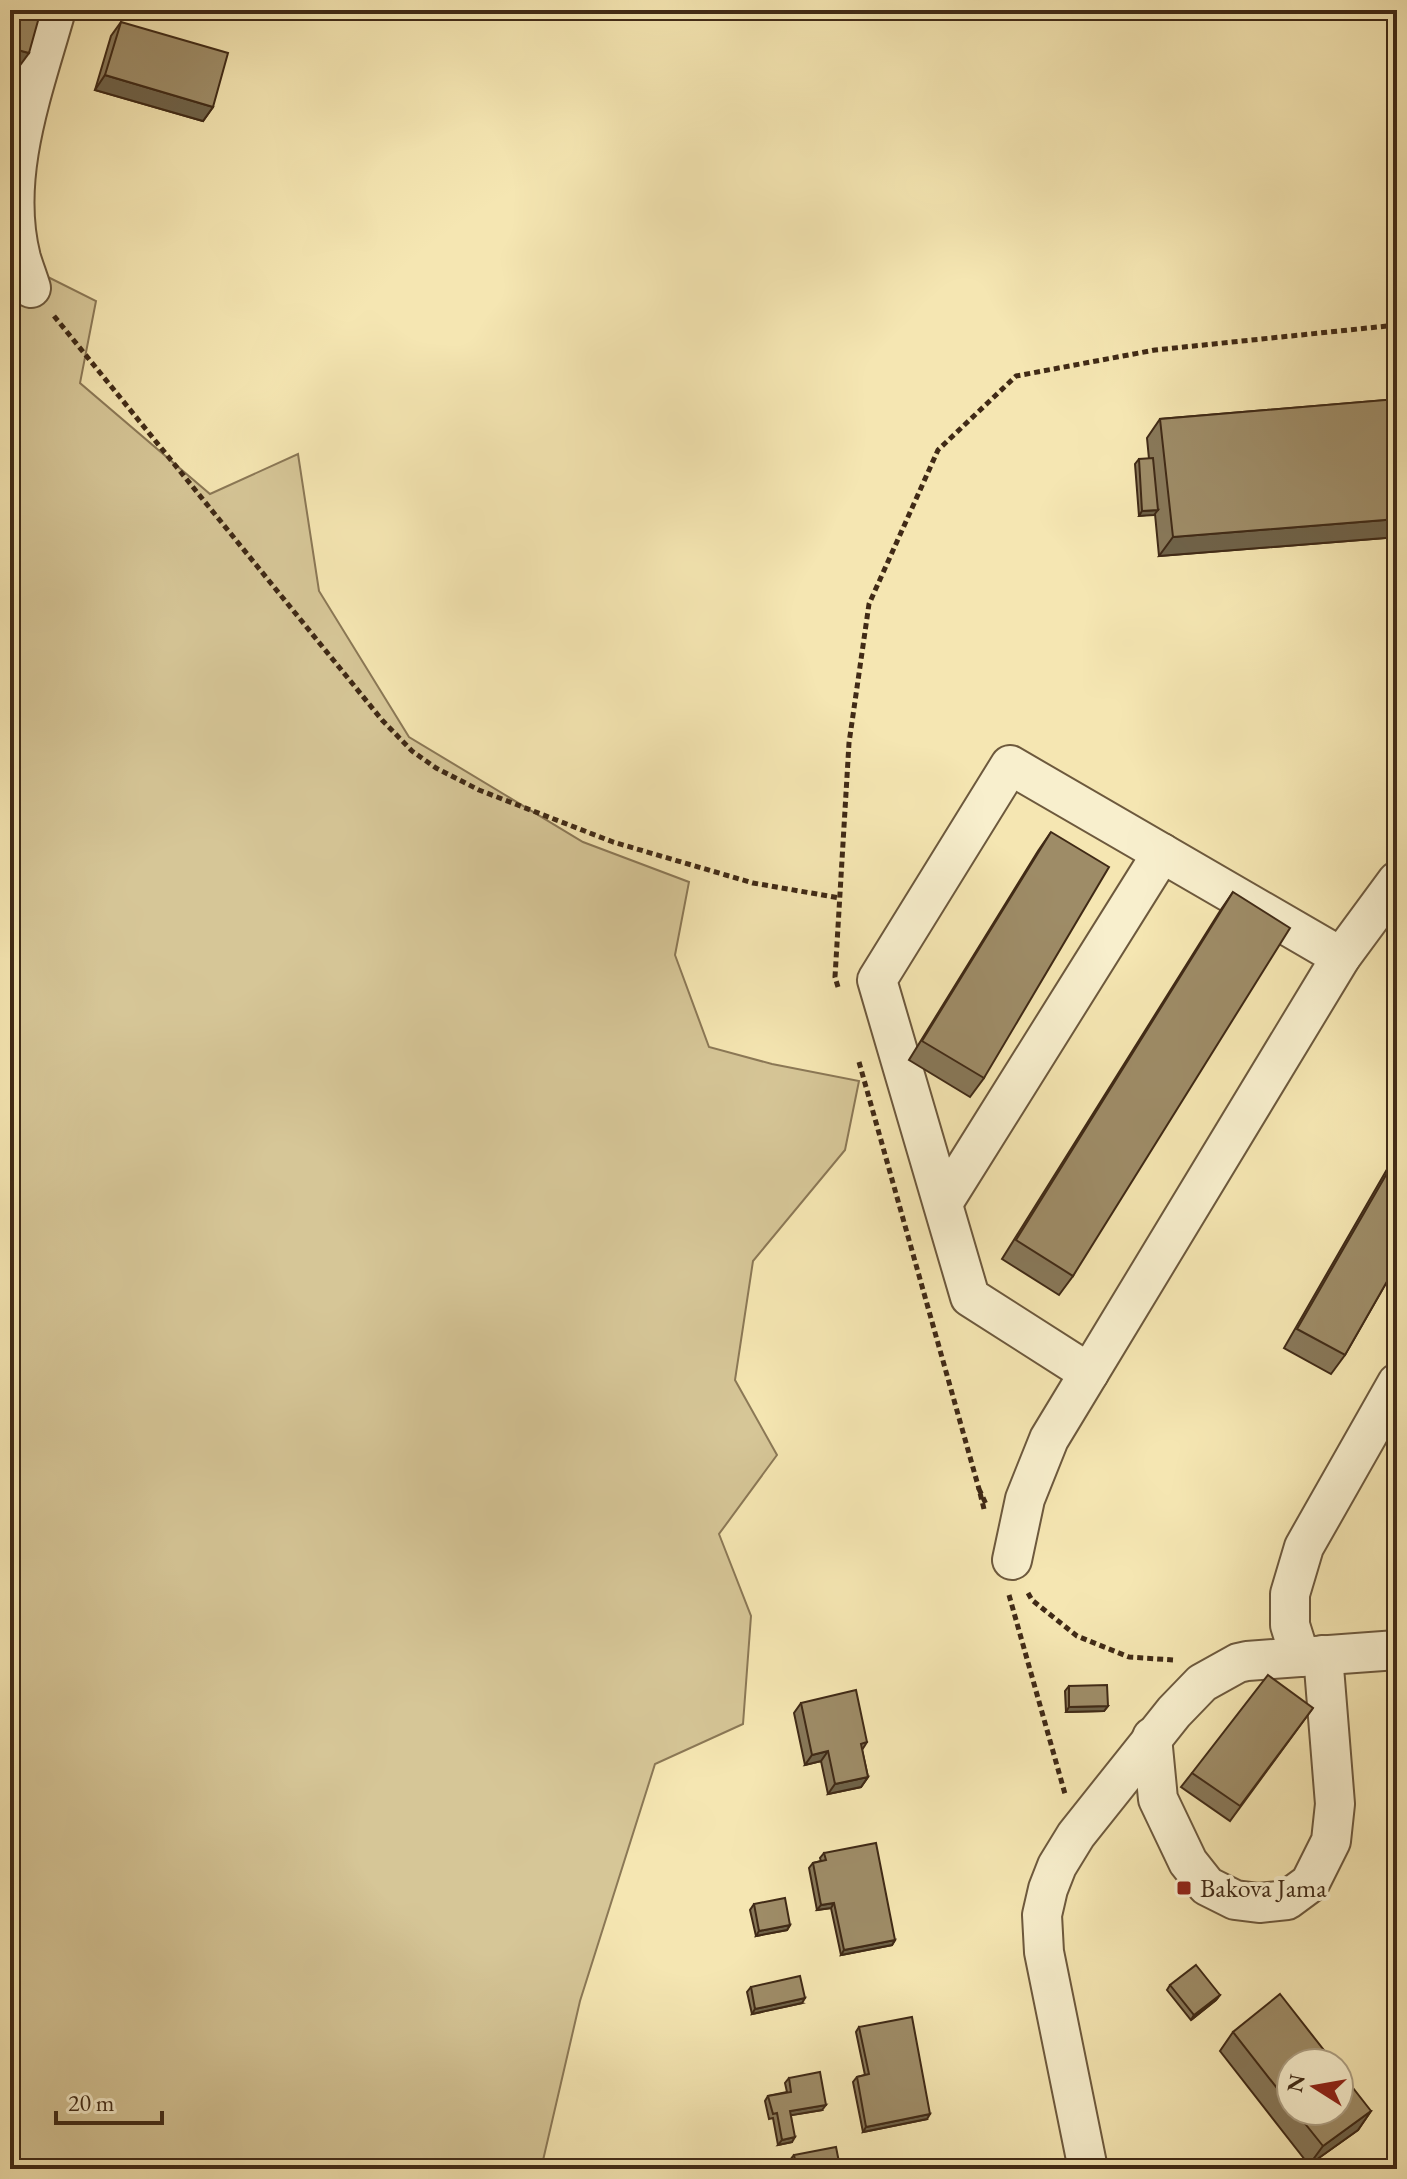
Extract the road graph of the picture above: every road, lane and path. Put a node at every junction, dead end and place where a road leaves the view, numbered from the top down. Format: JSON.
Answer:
{"nodes":[{"id":1,"x":56,"y":10,"type":"edge"},
{"id":2,"x":31,"y":288,"type":"joint"},
{"id":3,"x":1162,"y":853,"type":"junction"},
{"id":4,"x":1397,"y":881,"type":"edge"},
{"id":5,"x":840,"y":898,"type":"dead end"},
{"id":6,"x":1341,"y":957,"type":"junction"},
{"id":7,"x":943,"y":1203,"type":"junction"},
{"id":8,"x":1089,"y":1373,"type":"junction"},
{"id":9,"x":1397,"y":1383,"type":"edge"},
{"id":10,"x":987,"y":1519,"type":"dead end"},
{"id":11,"x":1010,"y":1577,"type":"junction"},
{"id":12,"x":1397,"y":1650,"type":"edge"},
{"id":13,"x":1312,"y":1656,"type":"junction"},
{"id":14,"x":1176,"y":1660,"type":"dead end"},
{"id":15,"x":1152,"y":1737,"type":"junction"},
{"id":16,"x":1076,"y":1835,"type":"junction"},
{"id":17,"x":1088,"y":2169,"type":"edge"}],
"edges":[{"from":1,"to":2,"type":"street"},
{"from":2,"to":5,"type":"path"},
{"from":3,"to":6,"type":"street"},
{"from":3,"to":7,"type":"street"},
{"from":3,"to":7,"type":"street"},
{"from":4,"to":6,"type":"street"},
{"from":6,"to":8,"type":"street"},
{"from":7,"to":8,"type":"street"},
{"from":8,"to":11,"type":"street"},
{"from":9,"to":13,"type":"street"},
{"from":10,"to":11,"type":"path"},
{"from":11,"to":14,"type":"path"},
{"from":11,"to":16,"type":"path"},
{"from":12,"to":13,"type":"street"},
{"from":13,"to":15,"type":"street"},
{"from":13,"to":15,"type":"street"},
{"from":15,"to":16,"type":"street"},
{"from":16,"to":17,"type":"street"}]}
